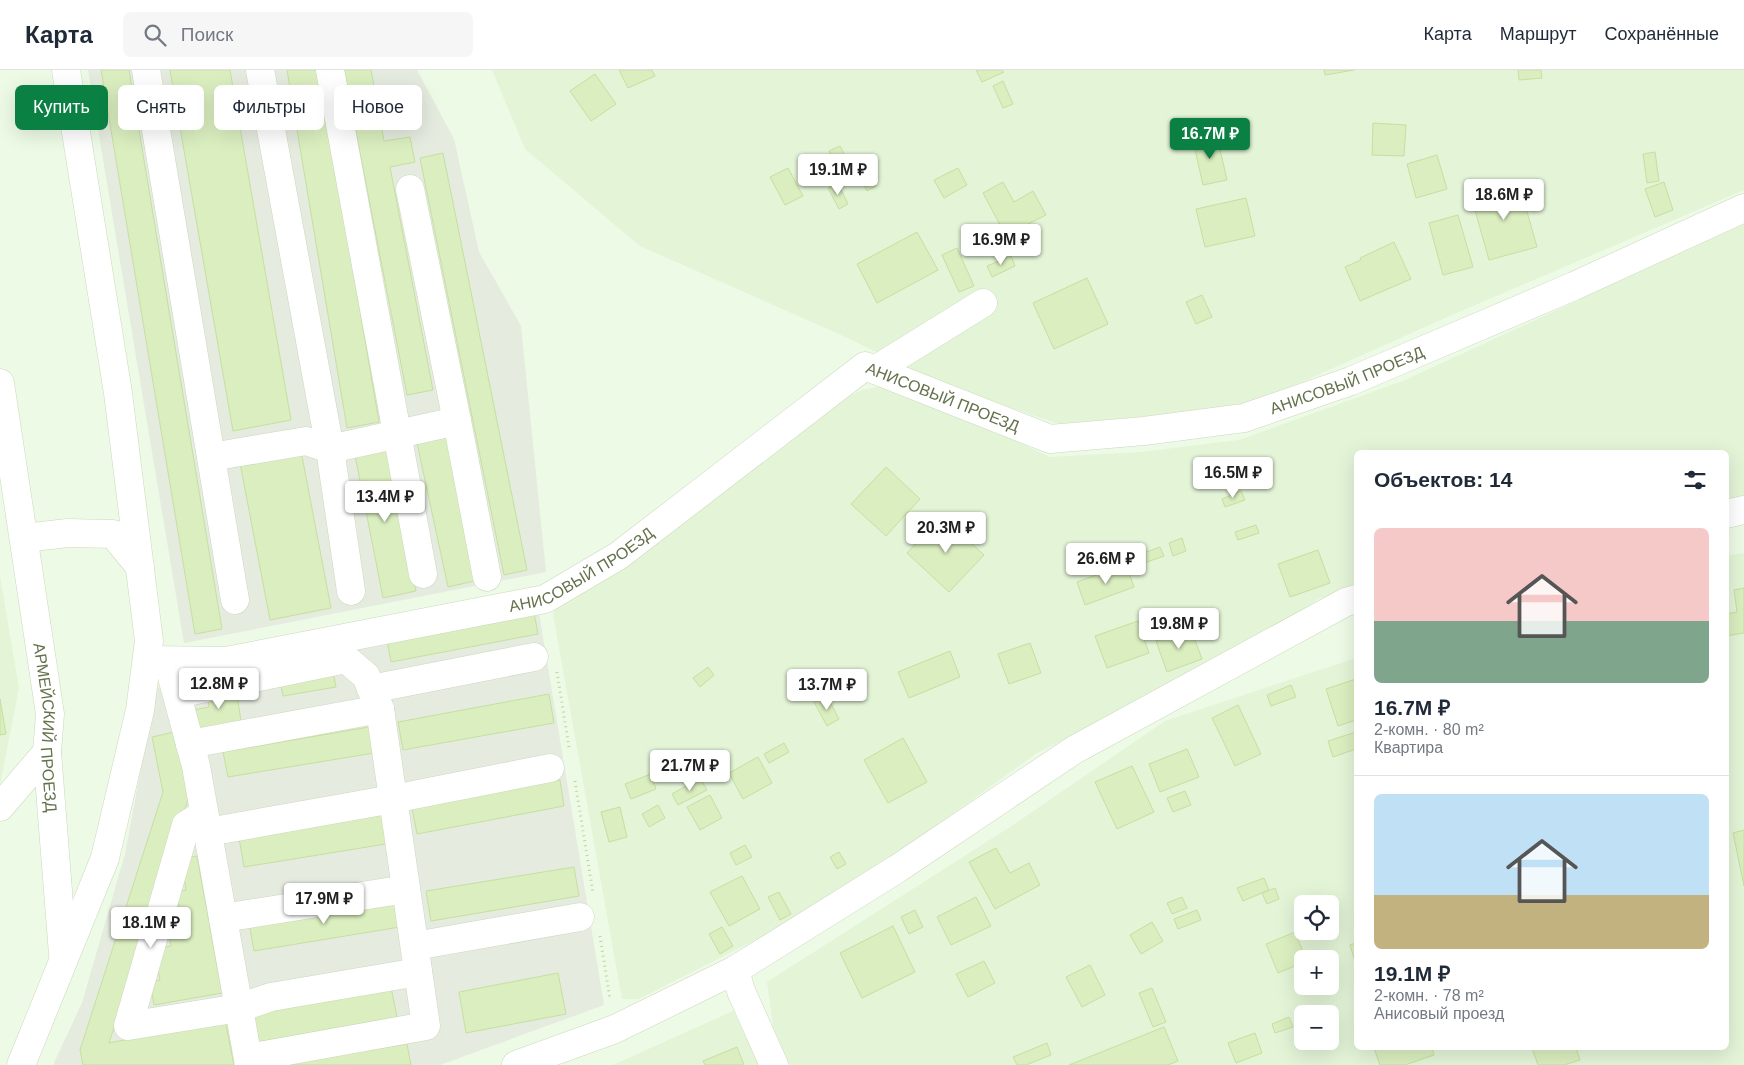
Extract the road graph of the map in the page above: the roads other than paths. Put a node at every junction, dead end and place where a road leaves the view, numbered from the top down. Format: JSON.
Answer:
{"nodes":[{"id":1,"x":66,"y":70,"type":"edge"},
{"id":2,"x":146,"y":70,"type":"edge"},
{"id":3,"x":260,"y":70,"type":"edge"},
{"id":4,"x":330,"y":70,"type":"edge"},
{"id":5,"x":410,"y":189,"type":"dead end"},
{"id":6,"x":1744,"y":208,"type":"edge"},
{"id":7,"x":983,"y":303,"type":"dead end"},
{"id":8,"x":875,"y":370,"type":"junction"},
{"id":9,"x":0,"y":383,"type":"edge"},
{"id":10,"x":457,"y":421,"type":"junction"},
{"id":11,"x":397,"y":434,"type":"junction"},
{"id":12,"x":330,"y":449,"type":"junction"},
{"id":13,"x":211,"y":457,"type":"junction"},
{"id":14,"x":1744,"y":510,"type":"edge"},
{"id":15,"x":1729,"y":513,"type":"edge"},
{"id":16,"x":24,"y":538,"type":"junction"},
{"id":17,"x":140,"y":567,"type":"junction"},
{"id":18,"x":423,"y":574,"type":"dead end"},
{"id":19,"x":487,"y":577,"type":"dead end"},
{"id":20,"x":351,"y":591,"type":"dead end"},
{"id":21,"x":236,"y":600,"type":"dead end"},
{"id":22,"x":1354,"y":600,"type":"edge"},
{"id":23,"x":157,"y":660,"type":"junction"},
{"id":24,"x":545,"y":662,"type":"road end"},
{"id":25,"x":177,"y":694,"type":"junction"},
{"id":26,"x":376,"y":699,"type":"junction"},
{"id":27,"x":190,"y":744,"type":"junction"},
{"id":28,"x":47,"y":752,"type":"junction"},
{"id":29,"x":565,"y":766,"type":"road end"},
{"id":30,"x":393,"y":799,"type":"junction"},
{"id":31,"x":0,"y":807,"type":"edge"},
{"id":32,"x":206,"y":823,"type":"junction"},
{"id":33,"x":406,"y":889,"type":"junction"},
{"id":34,"x":591,"y":917,"type":"road end"},
{"id":35,"x":223,"y":918,"type":"junction"},
{"id":36,"x":416,"y":959,"type":"junction"},
{"id":37,"x":64,"y":961,"type":"junction"},
{"id":38,"x":735,"y":970,"type":"junction"},
{"id":39,"x":239,"y":1008,"type":"junction"},
{"id":40,"x":249,"y":1062,"type":"edge"},
{"id":41,"x":21,"y":1065,"type":"edge"},
{"id":42,"x":516,"y":1065,"type":"edge"},
{"id":43,"x":774,"y":1065,"type":"edge"}],
"edges":[{"from":1,"to":17,"type":"street"},
{"from":2,"to":13,"type":"street"},
{"from":3,"to":12,"type":"street"},
{"from":4,"to":11,"type":"street"},
{"from":5,"to":10,"type":"street"},
{"from":6,"to":8,"type":"street","name":"АНИСОВЫЙ ПРОЕЗД"},
{"from":7,"to":8,"type":"street"},
{"from":8,"to":23,"type":"street","name":"АНИСОВЫЙ ПРОЕЗД"},
{"from":9,"to":16,"type":"street","name":"АРМЕЙСКИЙ ПРОЕЗД"},
{"from":10,"to":11,"type":"street"},
{"from":10,"to":19,"type":"street"},
{"from":11,"to":12,"type":"street"},
{"from":11,"to":18,"type":"street"},
{"from":12,"to":13,"type":"street"},
{"from":12,"to":20,"type":"street"},
{"from":13,"to":21,"type":"street"},
{"from":14,"to":15,"type":"street"},
{"from":16,"to":17,"type":"street"},
{"from":16,"to":28,"type":"street","name":"АРМЕЙСКИЙ ПРОЕЗД"},
{"from":17,"to":23,"type":"street"},
{"from":22,"to":38,"type":"street"},
{"from":23,"to":25,"type":"street"},
{"from":23,"to":37,"type":"street"},
{"from":24,"to":26,"type":"street"},
{"from":25,"to":26,"type":"street"},
{"from":25,"to":27,"type":"street"},
{"from":26,"to":27,"type":"street"},
{"from":26,"to":30,"type":"street"},
{"from":27,"to":32,"type":"street"},
{"from":28,"to":31,"type":"street"},
{"from":28,"to":37,"type":"street","name":"АРМЕЙСКИЙ ПРОЕЗД"},
{"from":29,"to":30,"type":"street"},
{"from":30,"to":32,"type":"street"},
{"from":30,"to":33,"type":"street"},
{"from":32,"to":35,"type":"street"},
{"from":32,"to":39,"type":"street"},
{"from":33,"to":35,"type":"street"},
{"from":33,"to":36,"type":"street"},
{"from":34,"to":36,"type":"street"},
{"from":35,"to":39,"type":"street"},
{"from":36,"to":39,"type":"street"},
{"from":36,"to":40,"type":"street"},
{"from":37,"to":41,"type":"street","name":"АРМЕЙСКИЙ ПРОЕЗД"},
{"from":38,"to":42,"type":"street"},
{"from":38,"to":43,"type":"street"},
{"from":39,"to":40,"type":"street"}]}
